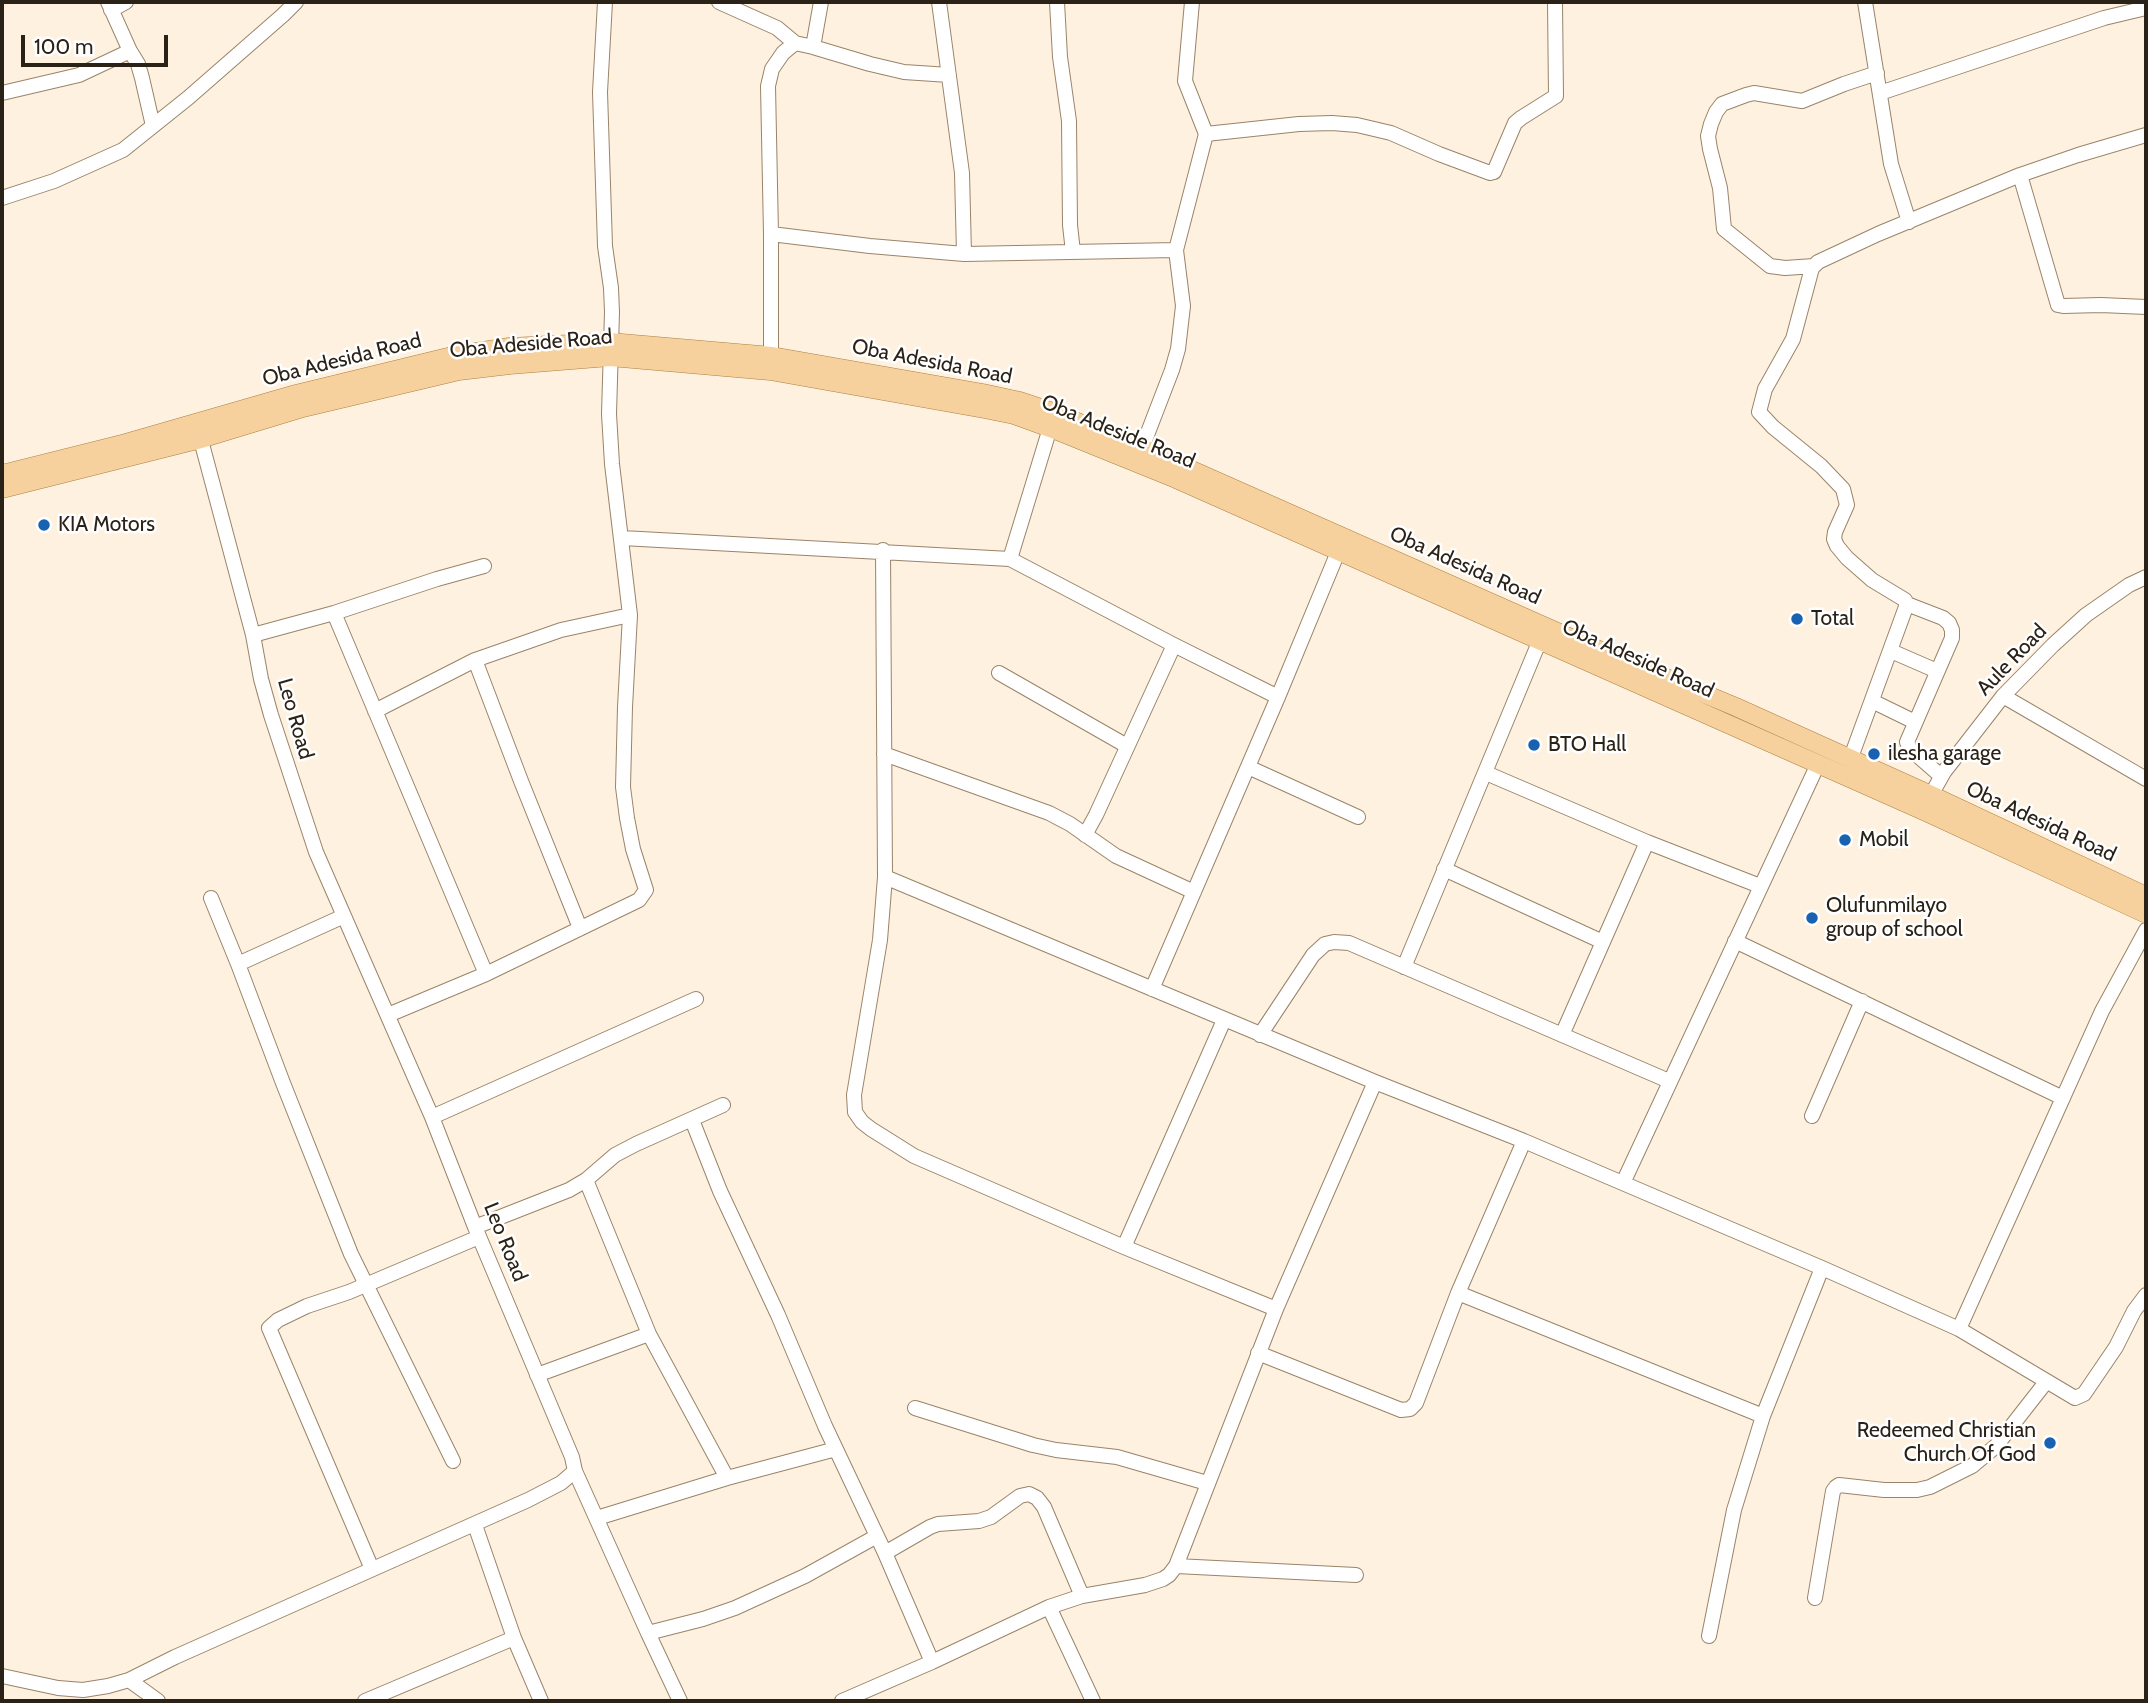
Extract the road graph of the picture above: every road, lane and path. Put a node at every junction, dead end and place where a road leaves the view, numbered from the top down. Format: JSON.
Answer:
{"nodes":[{"id":1,"x":126,"y":2,"type":"edge"},
{"id":2,"x":296,"y":2,"type":"edge"},
{"id":3,"x":605,"y":2,"type":"edge"},
{"id":4,"x":719,"y":2,"type":"edge"},
{"id":5,"x":821,"y":2,"type":"edge"},
{"id":6,"x":939,"y":2,"type":"edge"},
{"id":7,"x":1058,"y":2,"type":"edge"},
{"id":8,"x":1192,"y":2,"type":"edge"},
{"id":9,"x":1555,"y":2,"type":"edge"},
{"id":10,"x":1865,"y":2,"type":"edge"},
{"id":11,"x":109,"y":6,"type":"edge"},
{"id":12,"x":2146,"y":8,"type":"edge"},
{"id":13,"x":795,"y":43,"type":"junction"},
{"id":14,"x":813,"y":47,"type":"junction"},
{"id":15,"x":131,"y":51,"type":"junction"},
{"id":16,"x":1877,"y":73,"type":"junction"},
{"id":17,"x":949,"y":75,"type":"junction"},
{"id":18,"x":2,"y":93,"type":"edge"},
{"id":19,"x":1880,"y":93,"type":"junction"},
{"id":20,"x":153,"y":126,"type":"junction"},
{"id":21,"x":1206,"y":134,"type":"junction"},
{"id":22,"x":2146,"y":135,"type":"edge"},
{"id":23,"x":2020,"y":175,"type":"junction"},
{"id":24,"x":2,"y":198,"type":"edge"},
{"id":25,"x":1909,"y":222,"type":"junction"},
{"id":26,"x":771,"y":234,"type":"junction"},
{"id":27,"x":1177,"y":250,"type":"junction"},
{"id":28,"x":1073,"y":252,"type":"junction"},
{"id":29,"x":964,"y":254,"type":"junction"},
{"id":30,"x":1814,"y":266,"type":"junction"},
{"id":31,"x":2146,"y":307,"type":"edge"},
{"id":32,"x":610,"y":349,"type":"junction"},
{"id":33,"x":771,"y":363,"type":"junction"},
{"id":34,"x":1050,"y":428,"type":"junction"},
{"id":35,"x":198,"y":431,"type":"junction"},
{"id":36,"x":1142,"y":448,"type":"junction"},
{"id":37,"x":2,"y":483,"type":"edge"},
{"id":38,"x":1315,"y":533,"type":"junction"},
{"id":39,"x":622,"y":538,"type":"junction"},
{"id":40,"x":883,"y":550,"type":"junction"},
{"id":41,"x":1338,"y":552,"type":"junction"},
{"id":42,"x":1010,"y":559,"type":"junction"},
{"id":43,"x":484,"y":566,"type":"dead end"},
{"id":44,"x":2146,"y":577,"type":"edge"},
{"id":45,"x":1907,"y":604,"type":"junction"},
{"id":46,"x":334,"y":613,"type":"junction"},
{"id":47,"x":630,"y":615,"type":"junction"},
{"id":48,"x":253,"y":635,"type":"junction"},
{"id":49,"x":1540,"y":640,"type":"junction"},
{"id":50,"x":1174,"y":645,"type":"junction"},
{"id":51,"x":1577,"y":649,"type":"junction"},
{"id":52,"x":1891,"y":651,"type":"junction"},
{"id":53,"x":475,"y":660,"type":"junction"},
{"id":54,"x":1937,"y":671,"type":"junction"},
{"id":55,"x":999,"y":673,"type":"dead end"},
{"id":56,"x":2003,"y":696,"type":"junction"},
{"id":57,"x":1278,"y":697,"type":"junction"},
{"id":58,"x":1872,"y":701,"type":"junction"},
{"id":59,"x":375,"y":711,"type":"junction"},
{"id":60,"x":1916,"y":722,"type":"junction"},
{"id":61,"x":1127,"y":746,"type":"junction"},
{"id":62,"x":884,"y":754,"type":"junction"},
{"id":63,"x":1850,"y":760,"type":"junction"},
{"id":64,"x":1818,"y":764,"type":"junction"},
{"id":65,"x":1248,"y":766,"type":"junction"},
{"id":66,"x":1486,"y":773,"type":"junction"},
{"id":67,"x":1941,"y":776,"type":"junction"},
{"id":68,"x":2146,"y":779,"type":"edge"},
{"id":69,"x":1931,"y":795,"type":"junction"},
{"id":70,"x":1358,"y":817,"type":"dead end"},
{"id":71,"x":1085,"y":835,"type":"junction"},
{"id":72,"x":1647,"y":842,"type":"junction"},
{"id":73,"x":1444,"y":869,"type":"junction"},
{"id":74,"x":886,"y":877,"type":"junction"},
{"id":75,"x":1760,"y":886,"type":"junction"},
{"id":76,"x":1194,"y":892,"type":"junction"},
{"id":77,"x":2146,"y":896,"type":"edge"},
{"id":78,"x":211,"y":898,"type":"dead end"},
{"id":79,"x":2146,"y":914,"type":"edge"},
{"id":80,"x":344,"y":916,"type":"junction"},
{"id":81,"x":580,"y":928,"type":"junction"},
{"id":82,"x":2146,"y":930,"type":"edge"},
{"id":83,"x":1735,"y":941,"type":"junction"},
{"id":84,"x":1603,"y":942,"type":"junction"},
{"id":85,"x":239,"y":964,"type":"junction"},
{"id":86,"x":1404,"y":967,"type":"junction"},
{"id":87,"x":486,"y":974,"type":"junction"},
{"id":88,"x":1152,"y":989,"type":"junction"},
{"id":89,"x":696,"y":999,"type":"dead end"},
{"id":90,"x":1862,"y":1001,"type":"junction"},
{"id":91,"x":388,"y":1015,"type":"junction"},
{"id":92,"x":1224,"y":1020,"type":"junction"},
{"id":93,"x":1260,"y":1035,"type":"junction"},
{"id":94,"x":1562,"y":1035,"type":"junction"},
{"id":95,"x":1669,"y":1081,"type":"junction"},
{"id":96,"x":1375,"y":1083,"type":"junction"},
{"id":97,"x":2063,"y":1098,"type":"junction"},
{"id":98,"x":723,"y":1105,"type":"dead end"},
{"id":99,"x":1812,"y":1116,"type":"dead end"},
{"id":100,"x":432,"y":1117,"type":"junction"},
{"id":101,"x":692,"y":1120,"type":"junction"},
{"id":102,"x":1524,"y":1141,"type":"junction"},
{"id":103,"x":586,"y":1180,"type":"junction"},
{"id":104,"x":1622,"y":1183,"type":"junction"},
{"id":105,"x":477,"y":1232,"type":"junction"},
{"id":106,"x":1124,"y":1247,"type":"junction"},
{"id":107,"x":1822,"y":1268,"type":"junction"},
{"id":108,"x":365,"y":1284,"type":"junction"},
{"id":109,"x":1458,"y":1293,"type":"junction"},
{"id":110,"x":2146,"y":1295,"type":"edge"},
{"id":111,"x":1276,"y":1309,"type":"junction"},
{"id":112,"x":1959,"y":1329,"type":"junction"},
{"id":113,"x":649,"y":1334,"type":"junction"},
{"id":114,"x":1258,"y":1353,"type":"junction"},
{"id":115,"x":537,"y":1375,"type":"junction"},
{"id":116,"x":2046,"y":1382,"type":"junction"},
{"id":117,"x":915,"y":1408,"type":"dead end"},
{"id":118,"x":1763,"y":1416,"type":"junction"},
{"id":119,"x":836,"y":1449,"type":"junction"},
{"id":120,"x":453,"y":1461,"type":"dead end"},
{"id":121,"x":575,"y":1471,"type":"junction"},
{"id":122,"x":727,"y":1478,"type":"junction"},
{"id":123,"x":1207,"y":1483,"type":"junction"},
{"id":124,"x":597,"y":1518,"type":"junction"},
{"id":125,"x":475,"y":1525,"type":"junction"},
{"id":126,"x":877,"y":1536,"type":"junction"},
{"id":127,"x":885,"y":1553,"type":"junction"},
{"id":128,"x":1176,"y":1566,"type":"junction"},
{"id":129,"x":372,"y":1569,"type":"junction"},
{"id":130,"x":1356,"y":1575,"type":"dead end"},
{"id":131,"x":1082,"y":1596,"type":"junction"},
{"id":132,"x":1815,"y":1598,"type":"dead end"},
{"id":133,"x":1049,"y":1607,"type":"junction"},
{"id":134,"x":648,"y":1633,"type":"junction"},
{"id":135,"x":1709,"y":1636,"type":"dead end"},
{"id":136,"x":514,"y":1638,"type":"junction"},
{"id":137,"x":932,"y":1662,"type":"junction"},
{"id":138,"x":2,"y":1676,"type":"edge"},
{"id":139,"x":129,"y":1680,"type":"junction"},
{"id":140,"x":158,"y":1701,"type":"edge"},
{"id":141,"x":365,"y":1701,"type":"edge"},
{"id":142,"x":541,"y":1701,"type":"edge"},
{"id":143,"x":680,"y":1701,"type":"edge"},
{"id":144,"x":842,"y":1701,"type":"edge"},
{"id":145,"x":1093,"y":1701,"type":"edge"}],
"edges":[{"from":1,"to":11,"type":"street"},
{"from":2,"to":20,"type":"street"},
{"from":3,"to":32,"type":"street"},
{"from":4,"to":13,"type":"street"},
{"from":5,"to":14,"type":"street"},
{"from":6,"to":17,"type":"street"},
{"from":7,"to":28,"type":"street"},
{"from":8,"to":21,"type":"street"},
{"from":9,"to":21,"type":"street"},
{"from":10,"to":16,"type":"street"},
{"from":11,"to":15,"type":"street"},
{"from":12,"to":19,"type":"street"},
{"from":13,"to":14,"type":"street"},
{"from":13,"to":26,"type":"street"},
{"from":14,"to":17,"type":"street"},
{"from":15,"to":18,"type":"street"},
{"from":15,"to":20,"type":"street"},
{"from":16,"to":19,"type":"street"},
{"from":16,"to":30,"type":"street"},
{"from":17,"to":29,"type":"street"},
{"from":19,"to":25,"type":"street"},
{"from":20,"to":24,"type":"street"},
{"from":21,"to":27,"type":"street"},
{"from":22,"to":23,"type":"street"},
{"from":23,"to":25,"type":"street"},
{"from":23,"to":31,"type":"street"},
{"from":25,"to":30,"type":"street"},
{"from":26,"to":29,"type":"street"},
{"from":26,"to":33,"type":"street"},
{"from":27,"to":28,"type":"street"},
{"from":27,"to":36,"type":"street"},
{"from":28,"to":29,"type":"street"},
{"from":30,"to":45,"type":"street"},
{"from":32,"to":33,"type":"main road","name":"Oba Adesida Road"},
{"from":32,"to":35,"type":"main road","name":"Oba Adesida Road"},
{"from":32,"to":39,"type":"street"},
{"from":33,"to":34,"type":"main road","name":"Oba Adeside Road"},
{"from":33,"to":36,"type":"main road","name":"Oba Adesida Road"},
{"from":34,"to":38,"type":"main road","name":"Oba Adeside Road"},
{"from":34,"to":42,"type":"street"},
{"from":35,"to":37,"type":"main road","name":"Oba Adesida Road"},
{"from":35,"to":48,"type":"street","name":"Leo Road"},
{"from":36,"to":38,"type":"main road","name":"Oba Adesida Road"},
{"from":38,"to":41,"type":"main road","name":"Oba Adeside Road"},
{"from":38,"to":51,"type":"main road","name":"Oba Adesida Road"},
{"from":39,"to":40,"type":"street"},
{"from":39,"to":47,"type":"street"},
{"from":40,"to":42,"type":"street"},
{"from":40,"to":62,"type":"street"},
{"from":41,"to":49,"type":"main road","name":"Oba Adeside Road"},
{"from":41,"to":57,"type":"street"},
{"from":42,"to":50,"type":"street"},
{"from":43,"to":46,"type":"street"},
{"from":44,"to":56,"type":"street","name":"Aule Road"},
{"from":45,"to":52,"type":"street"},
{"from":45,"to":54,"type":"street"},
{"from":46,"to":48,"type":"street"},
{"from":46,"to":59,"type":"street"},
{"from":47,"to":53,"type":"street"},
{"from":47,"to":81,"type":"street"},
{"from":48,"to":80,"type":"street","name":"Leo Road"},
{"from":49,"to":51,"type":"main road","name":"Oba Adeside Road"},
{"from":49,"to":66,"type":"street"},
{"from":50,"to":57,"type":"street"},
{"from":50,"to":61,"type":"street"},
{"from":51,"to":63,"type":"main road","name":"Oba Adesida Road"},
{"from":51,"to":64,"type":"main road","name":"Oba Adeside Road"},
{"from":52,"to":54,"type":"street"},
{"from":52,"to":58,"type":"street"},
{"from":53,"to":59,"type":"street"},
{"from":53,"to":81,"type":"street"},
{"from":54,"to":60,"type":"street"},
{"from":55,"to":61,"type":"street"},
{"from":56,"to":67,"type":"street","name":"Aule Road"},
{"from":56,"to":68,"type":"street"},
{"from":57,"to":65,"type":"street"},
{"from":58,"to":60,"type":"street"},
{"from":58,"to":63,"type":"street"},
{"from":59,"to":87,"type":"street"},
{"from":60,"to":67,"type":"street"},
{"from":61,"to":71,"type":"street"},
{"from":62,"to":71,"type":"street"},
{"from":62,"to":74,"type":"street"},
{"from":63,"to":69,"type":"main road","name":"Oba Adesida Road"},
{"from":64,"to":75,"type":"street"},
{"from":64,"to":79,"type":"main road","name":"Oba Adeside Road"},
{"from":65,"to":70,"type":"street"},
{"from":65,"to":76,"type":"street"},
{"from":66,"to":72,"type":"street"},
{"from":66,"to":73,"type":"street"},
{"from":67,"to":69,"type":"street","name":"Aule Road"},
{"from":69,"to":77,"type":"main road","name":"Oba Adesida Road"},
{"from":71,"to":76,"type":"street"},
{"from":72,"to":75,"type":"street"},
{"from":72,"to":84,"type":"street"},
{"from":73,"to":84,"type":"street"},
{"from":73,"to":86,"type":"street"},
{"from":74,"to":88,"type":"street"},
{"from":74,"to":106,"type":"street"},
{"from":75,"to":83,"type":"street"},
{"from":76,"to":88,"type":"street"},
{"from":78,"to":85,"type":"street"},
{"from":80,"to":85,"type":"street"},
{"from":80,"to":91,"type":"street","name":"Leo Road"},
{"from":81,"to":87,"type":"street"},
{"from":82,"to":97,"type":"street"},
{"from":83,"to":90,"type":"street"},
{"from":83,"to":95,"type":"street"},
{"from":84,"to":94,"type":"street"},
{"from":85,"to":108,"type":"street"},
{"from":86,"to":93,"type":"street"},
{"from":86,"to":94,"type":"street"},
{"from":87,"to":91,"type":"street"},
{"from":88,"to":92,"type":"street"},
{"from":89,"to":100,"type":"street"},
{"from":90,"to":97,"type":"street"},
{"from":90,"to":99,"type":"street"},
{"from":91,"to":100,"type":"street","name":"Leo Road"},
{"from":92,"to":93,"type":"street"},
{"from":92,"to":106,"type":"street"},
{"from":93,"to":96,"type":"street"},
{"from":94,"to":95,"type":"street"},
{"from":95,"to":104,"type":"street"},
{"from":96,"to":102,"type":"street"},
{"from":96,"to":111,"type":"street"},
{"from":97,"to":112,"type":"street"},
{"from":98,"to":101,"type":"street"},
{"from":100,"to":105,"type":"street","name":"Leo Road"},
{"from":101,"to":103,"type":"street"},
{"from":101,"to":119,"type":"street"},
{"from":102,"to":104,"type":"street"},
{"from":102,"to":109,"type":"street"},
{"from":103,"to":105,"type":"street"},
{"from":103,"to":113,"type":"street"},
{"from":104,"to":107,"type":"street"},
{"from":105,"to":108,"type":"street"},
{"from":105,"to":115,"type":"street","name":"Leo Road"},
{"from":106,"to":111,"type":"street"},
{"from":107,"to":112,"type":"street"},
{"from":107,"to":118,"type":"street"},
{"from":108,"to":120,"type":"street"},
{"from":108,"to":129,"type":"street"},
{"from":109,"to":114,"type":"street"},
{"from":109,"to":118,"type":"street"},
{"from":110,"to":116,"type":"street"},
{"from":111,"to":114,"type":"street"},
{"from":112,"to":116,"type":"street"},
{"from":113,"to":115,"type":"street"},
{"from":113,"to":122,"type":"street"},
{"from":114,"to":123,"type":"street"},
{"from":115,"to":121,"type":"street","name":"Leo Road"},
{"from":116,"to":132,"type":"street"},
{"from":117,"to":123,"type":"street"},
{"from":118,"to":135,"type":"street"},
{"from":119,"to":122,"type":"street"},
{"from":119,"to":126,"type":"street"},
{"from":121,"to":124,"type":"street","name":"Leo Road"},
{"from":121,"to":125,"type":"street"},
{"from":122,"to":124,"type":"street"},
{"from":123,"to":128,"type":"street"},
{"from":124,"to":134,"type":"street","name":"Leo Road"},
{"from":125,"to":129,"type":"street"},
{"from":125,"to":136,"type":"street"},
{"from":126,"to":127,"type":"street"},
{"from":126,"to":134,"type":"street"},
{"from":127,"to":131,"type":"street"},
{"from":127,"to":137,"type":"street"},
{"from":128,"to":130,"type":"street"},
{"from":128,"to":131,"type":"street"},
{"from":129,"to":139,"type":"street"},
{"from":131,"to":133,"type":"street"},
{"from":133,"to":137,"type":"street"},
{"from":133,"to":145,"type":"street"},
{"from":134,"to":143,"type":"street","name":"Leo Road"},
{"from":136,"to":141,"type":"street"},
{"from":136,"to":142,"type":"street"},
{"from":137,"to":144,"type":"street"},
{"from":138,"to":139,"type":"street"},
{"from":139,"to":140,"type":"street"}]}
